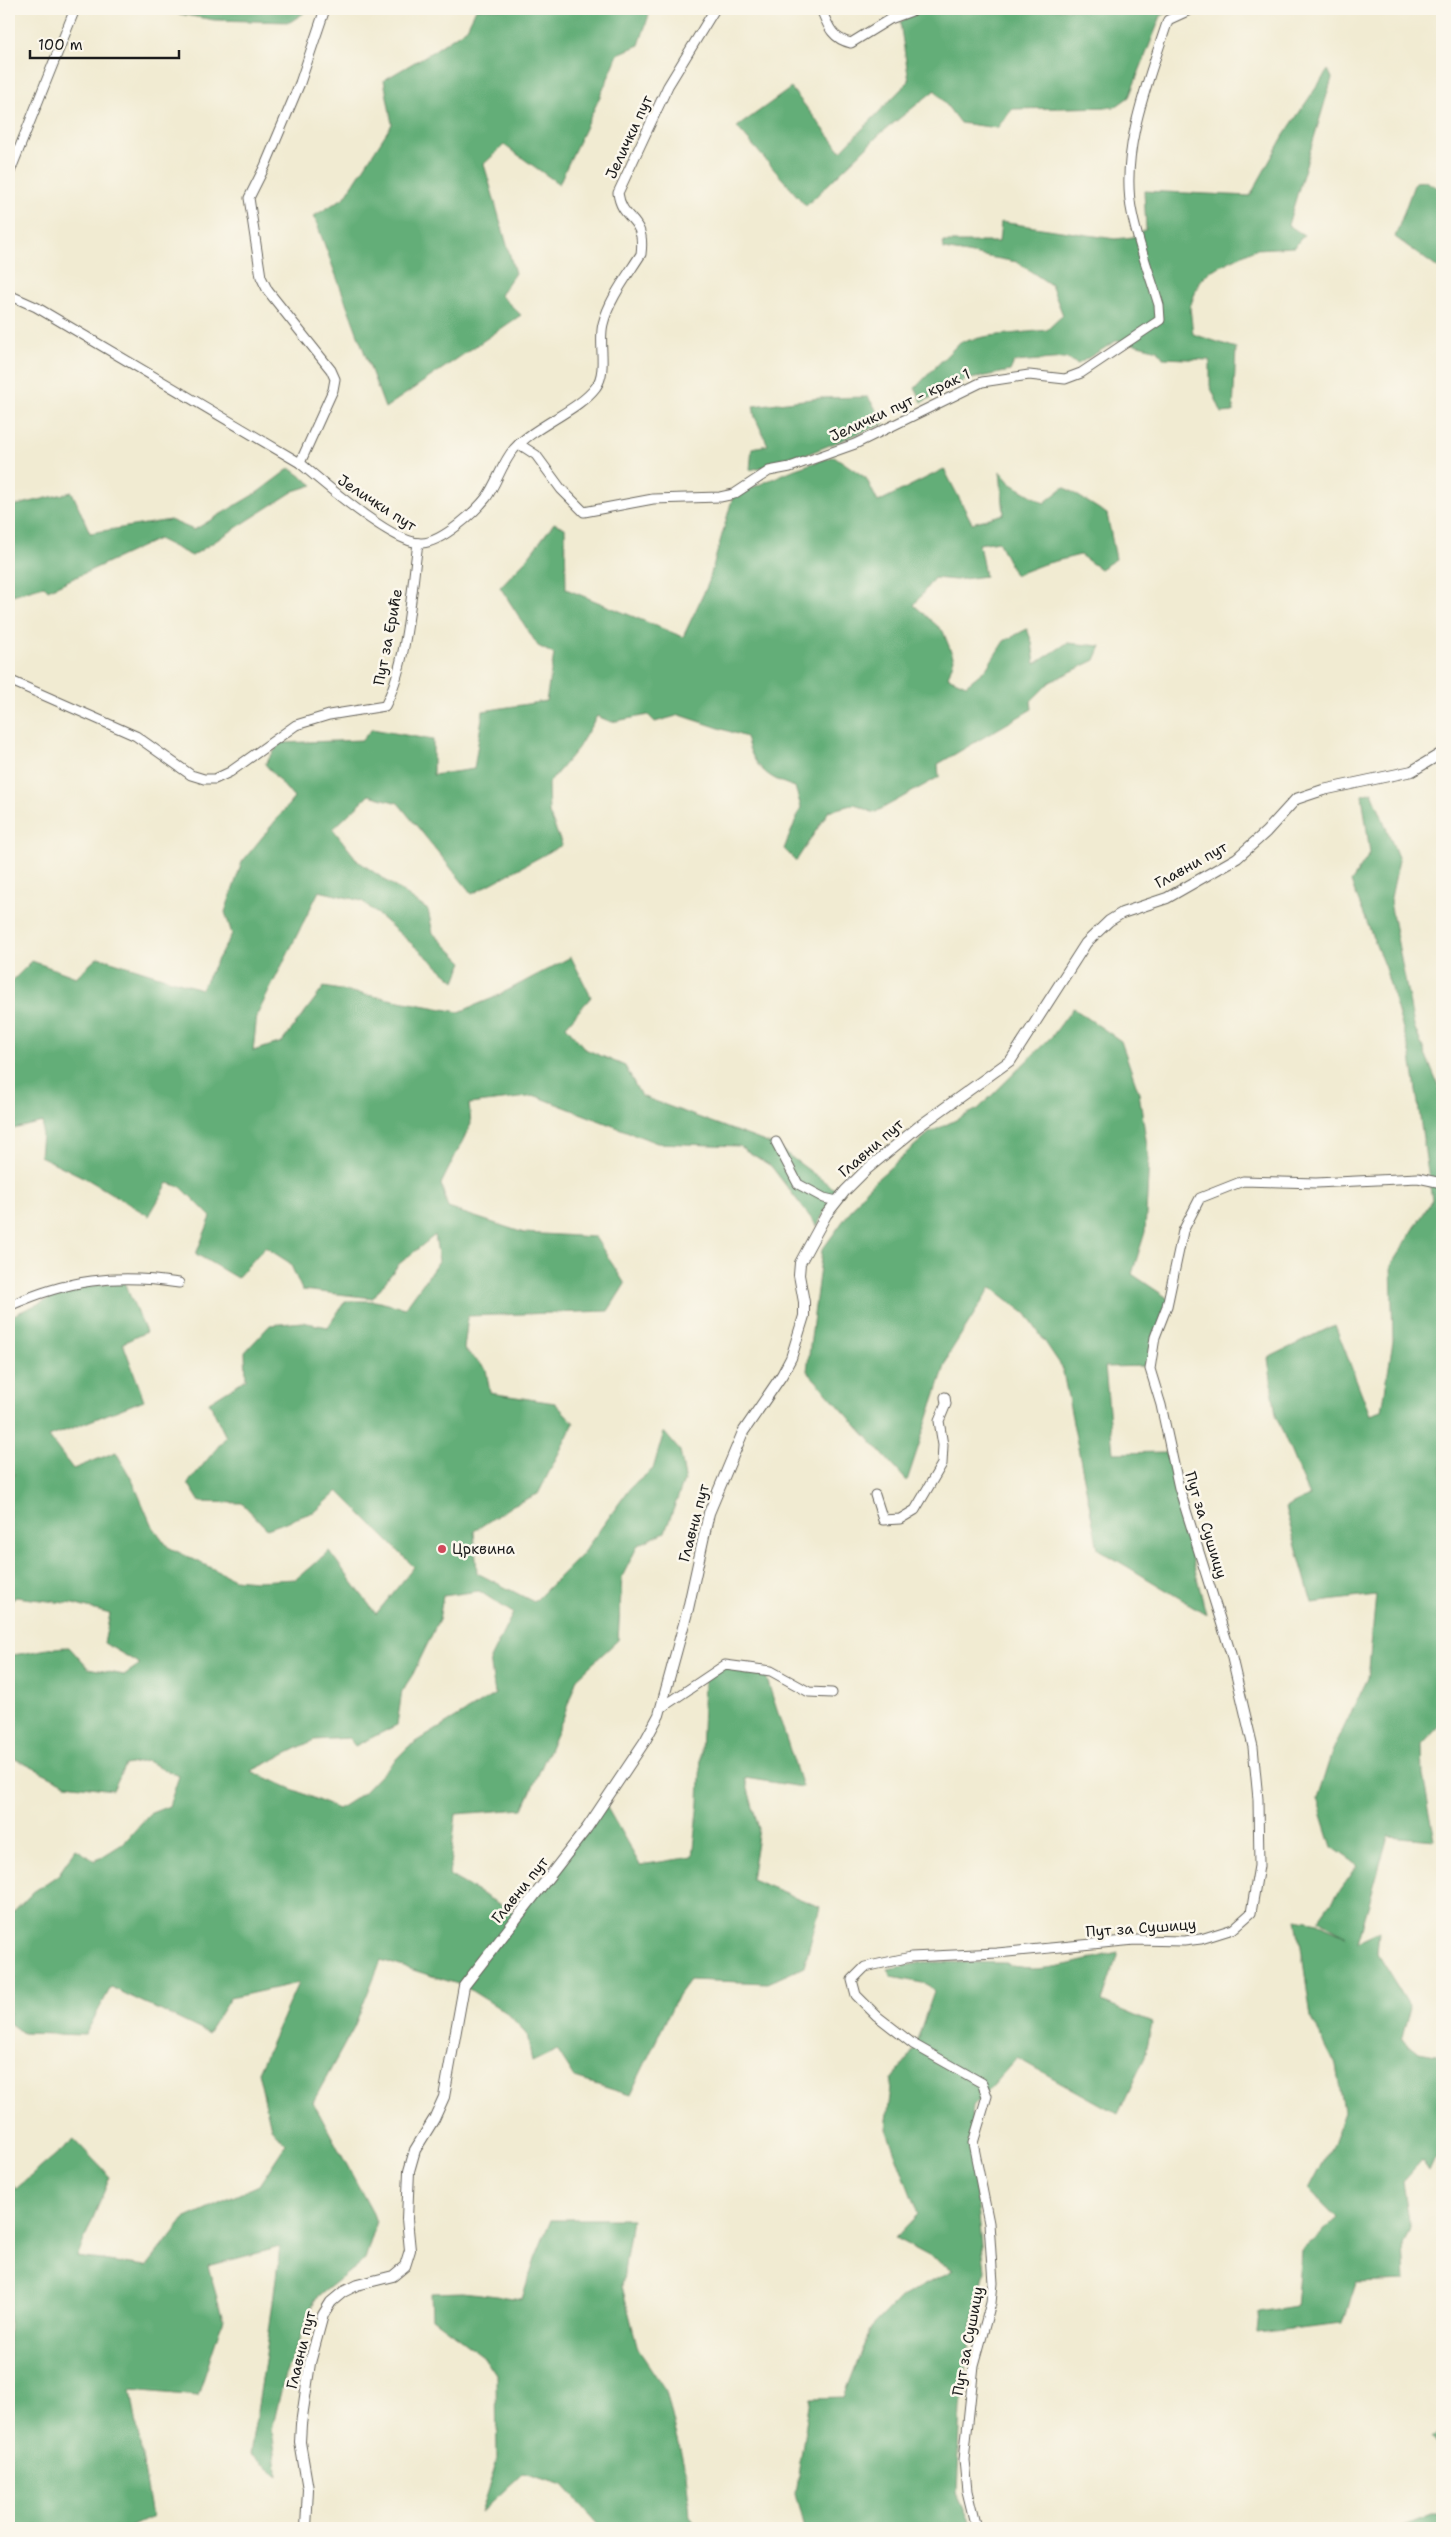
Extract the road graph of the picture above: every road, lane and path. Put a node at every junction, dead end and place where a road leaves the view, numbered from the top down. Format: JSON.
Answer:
{"nodes":[{"id":1,"x":74,"y":9,"type":"edge"},
{"id":2,"x":326,"y":9,"type":"edge"},
{"id":3,"x":714,"y":9,"type":"edge"},
{"id":4,"x":821,"y":9,"type":"edge"},
{"id":5,"x":917,"y":9,"type":"edge"},
{"id":6,"x":1192,"y":9,"type":"edge"},
{"id":7,"x":9,"y":174,"type":"edge"},
{"id":8,"x":9,"y":295,"type":"edge"},
{"id":9,"x":519,"y":444,"type":"junction"},
{"id":10,"x":300,"y":463,"type":"junction"},
{"id":11,"x":418,"y":543,"type":"junction"},
{"id":12,"x":9,"y":680,"type":"edge"},
{"id":13,"x":1442,"y":753,"type":"edge"},
{"id":14,"x":776,"y":1142,"type":"dead end"},
{"id":15,"x":1442,"y":1182,"type":"edge"},
{"id":16,"x":837,"y":1201,"type":"junction"},
{"id":17,"x":179,"y":1283,"type":"dead end"},
{"id":18,"x":9,"y":1306,"type":"edge"},
{"id":19,"x":945,"y":1397,"type":"dead end"},
{"id":20,"x":875,"y":1494,"type":"dead end"},
{"id":21,"x":832,"y":1693,"type":"dead end"},
{"id":22,"x":661,"y":1708,"type":"junction"},
{"id":23,"x":306,"y":2528,"type":"edge"},
{"id":24,"x":976,"y":2528,"type":"edge"}],
"edges":[{"from":1,"to":7,"type":"street"},
{"from":2,"to":10,"type":"street"},
{"from":3,"to":9,"type":"street","name":"Јелички пут"},
{"from":4,"to":5,"type":"street"},
{"from":6,"to":9,"type":"street","name":"Јелички пут - крак 1"},
{"from":8,"to":10,"type":"street","name":"Јелички пут"},
{"from":9,"to":11,"type":"street","name":"Јелички пут"},
{"from":10,"to":11,"type":"street","name":"Јелички пут"},
{"from":11,"to":12,"type":"street","name":"Пут за Ериће"},
{"from":13,"to":16,"type":"street","name":"Главни пут"},
{"from":14,"to":16,"type":"street"},
{"from":15,"to":24,"type":"street","name":"Пут за Сушицу"},
{"from":16,"to":22,"type":"street","name":"Главни пут"},
{"from":17,"to":18,"type":"street"},
{"from":19,"to":20,"type":"street"},
{"from":21,"to":22,"type":"street"},
{"from":22,"to":23,"type":"street","name":"Главни пут"}]}
